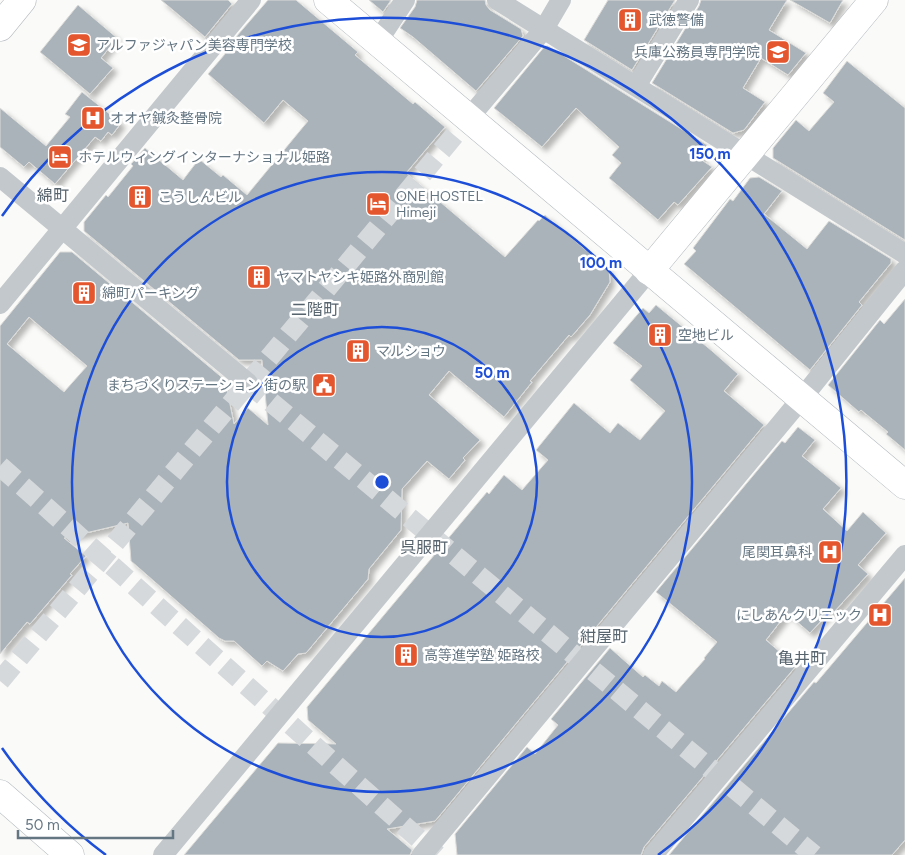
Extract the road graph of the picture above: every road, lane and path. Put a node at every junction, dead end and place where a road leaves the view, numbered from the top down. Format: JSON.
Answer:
{"nodes":[{"id":1,"x":22,"y":0,"type":"edge"},
{"id":2,"x":251,"y":0,"type":"edge"},
{"id":3,"x":328,"y":0,"type":"edge"},
{"id":4,"x":405,"y":0,"type":"edge"},
{"id":5,"x":497,"y":0,"type":"edge"},
{"id":6,"x":561,"y":0,"type":"edge"},
{"id":7,"x":689,"y":0,"type":"edge"},
{"id":8,"x":874,"y":0,"type":"edge"},
{"id":9,"x":0,"y":27,"type":"edge"},
{"id":10,"x":544,"y":29,"type":"junction"},
{"id":11,"x":378,"y":41,"type":"junction"},
{"id":12,"x":636,"y":86,"type":"junction"},
{"id":13,"x":468,"y":119,"type":"junction"},
{"id":14,"x":746,"y":154,"type":"junction"},
{"id":15,"x":0,"y":177,"type":"edge"},
{"id":16,"x":62,"y":229,"type":"junction"},
{"id":17,"x":905,"y":254,"type":"edge"},
{"id":18,"x":905,"y":270,"type":"edge"},
{"id":19,"x":649,"y":271,"type":"junction"},
{"id":20,"x":0,"y":304,"type":"edge"},
{"id":21,"x":248,"y":383,"type":"tunnel mouth"},
{"id":22,"x":802,"y":398,"type":"junction"},
{"id":23,"x":905,"y":485,"type":"edge"},
{"id":24,"x":905,"y":555,"type":"edge"},
{"id":25,"x":0,"y":794,"type":"edge"},
{"id":26,"x":70,"y":855,"type":"edge"},
{"id":27,"x":163,"y":855,"type":"edge"},
{"id":28,"x":422,"y":855,"type":"edge"},
{"id":29,"x":653,"y":855,"type":"edge"}],
"edges":[{"from":1,"to":9,"type":"main road"},
{"from":2,"to":16,"type":"street"},
{"from":3,"to":11,"type":"main road"},
{"from":4,"to":11,"type":"street"},
{"from":5,"to":10,"type":"street"},
{"from":6,"to":10,"type":"street"},
{"from":7,"to":12,"type":"street"},
{"from":8,"to":14,"type":"main road"},
{"from":10,"to":12,"type":"street"},
{"from":10,"to":13,"type":"street"},
{"from":11,"to":13,"type":"main road"},
{"from":12,"to":14,"type":"street"},
{"from":13,"to":19,"type":"main road"},
{"from":14,"to":17,"type":"street"},
{"from":14,"to":19,"type":"main road"},
{"from":15,"to":16,"type":"street"},
{"from":16,"to":20,"type":"street"},
{"from":16,"to":21,"type":"street"},
{"from":18,"to":22,"type":"street"},
{"from":19,"to":22,"type":"main road"},
{"from":19,"to":27,"type":"street"},
{"from":22,"to":23,"type":"main road"},
{"from":22,"to":28,"type":"street"},
{"from":24,"to":29,"type":"street"},
{"from":25,"to":26,"type":"main road"}]}
